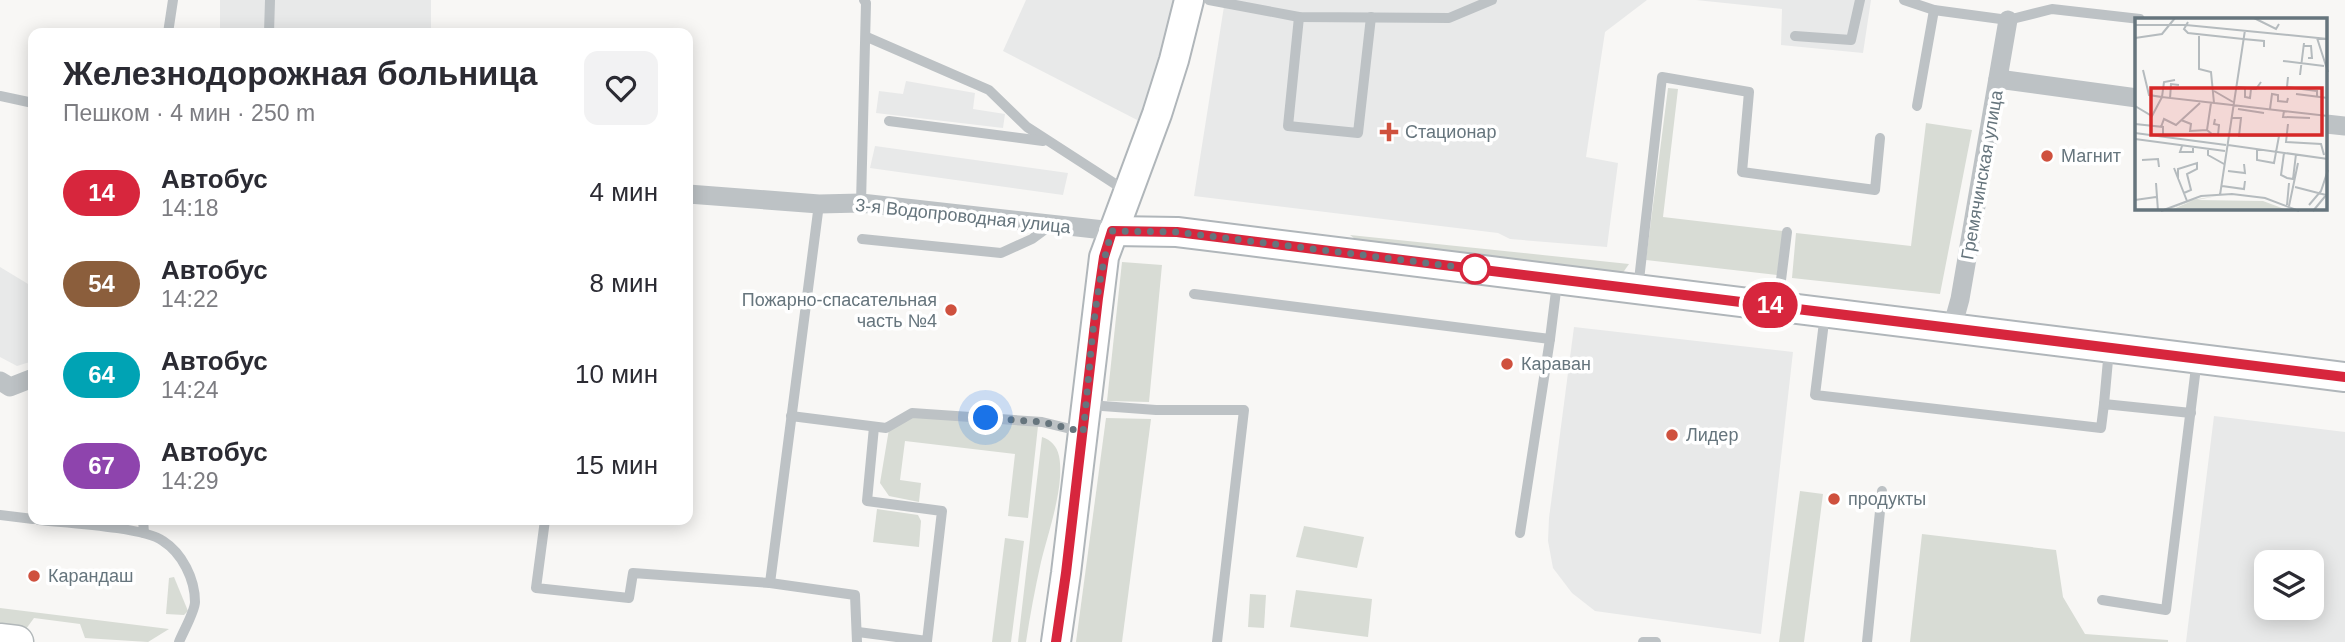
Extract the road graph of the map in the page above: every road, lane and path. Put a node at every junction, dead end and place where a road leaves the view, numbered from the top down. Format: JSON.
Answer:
{"nodes":[{"id":1,"x":173,"y":0,"type":"edge"},
{"id":2,"x":271,"y":0,"type":"edge"},
{"id":3,"x":864,"y":0,"type":"edge"},
{"id":4,"x":1189,"y":0,"type":"edge"},
{"id":5,"x":1209,"y":0,"type":"edge"},
{"id":6,"x":1492,"y":0,"type":"edge"},
{"id":7,"x":1860,"y":0,"type":"edge"},
{"id":8,"x":1904,"y":0,"type":"edge"},
{"id":9,"x":1934,"y":10,"type":"junction"},
{"id":10,"x":1298,"y":17,"type":"junction"},
{"id":11,"x":1371,"y":17,"type":"junction"},
{"id":12,"x":2135,"y":18,"type":"edge"},
{"id":13,"x":2008,"y":20,"type":"junction"},
{"id":14,"x":169,"y":28,"type":"edge"},
{"id":15,"x":269,"y":28,"type":"edge"},
{"id":16,"x":867,"y":37,"type":"junction"},
{"id":17,"x":1795,"y":37,"type":"dead end"},
{"id":18,"x":1998,"y":79,"type":"junction"},
{"id":19,"x":0,"y":96,"type":"edge"},
{"id":20,"x":2135,"y":98,"type":"edge"},
{"id":21,"x":28,"y":102,"type":"edge"},
{"id":22,"x":1917,"y":106,"type":"dead end"},
{"id":23,"x":889,"y":121,"type":"dead end"},
{"id":24,"x":1880,"y":138,"type":"dead end"},
{"id":25,"x":1047,"y":142,"type":"junction"},
{"id":26,"x":1127,"y":191,"type":"junction"},
{"id":27,"x":693,"y":195,"type":"edge"},
{"id":28,"x":861,"y":203,"type":"junction"},
{"id":29,"x":819,"y":204,"type":"junction"},
{"id":30,"x":1051,"y":225,"type":"junction"},
{"id":31,"x":1112,"y":231,"type":"junction"},
{"id":32,"x":1787,"y":232,"type":"dead end"},
{"id":33,"x":862,"y":239,"type":"dead end"},
{"id":34,"x":1557,"y":279,"type":"junction"},
{"id":35,"x":1638,"y":289,"type":"junction"},
{"id":36,"x":1194,"y":294,"type":"dead end"},
{"id":37,"x":1778,"y":306,"type":"junction"},
{"id":38,"x":1825,"y":313,"type":"junction"},
{"id":39,"x":1952,"y":328,"type":"junction"},
{"id":40,"x":1550,"y":339,"type":"junction"},
{"id":41,"x":2110,"y":348,"type":"junction"},
{"id":42,"x":2197,"y":359,"type":"junction"},
{"id":43,"x":2345,"y":377,"type":"edge"},
{"id":44,"x":28,"y":379,"type":"edge"},
{"id":45,"x":5,"y":384,"type":"edge"},
{"id":46,"x":2104,"y":404,"type":"junction"},
{"id":47,"x":2192,"y":413,"type":"junction"},
{"id":48,"x":791,"y":416,"type":"junction"},
{"id":49,"x":1085,"y":419,"type":"junction"},
{"id":50,"x":874,"y":427,"type":"junction"},
{"id":51,"x":1882,"y":491,"type":"dead end"},
{"id":52,"x":0,"y":515,"type":"edge"},
{"id":53,"x":28,"y":518,"type":"edge"},
{"id":54,"x":80,"y":525,"type":"edge"},
{"id":55,"x":143,"y":525,"type":"edge"},
{"id":56,"x":544,"y":525,"type":"edge"},
{"id":57,"x":144,"y":533,"type":"junction"},
{"id":58,"x":1520,"y":533,"type":"dead end"},
{"id":59,"x":771,"y":583,"type":"junction"},
{"id":60,"x":2102,"y":600,"type":"dead end"},
{"id":61,"x":857,"y":637,"type":"edge"},
{"id":62,"x":0,"y":640,"type":"edge"},
{"id":63,"x":17,"y":642,"type":"edge"},
{"id":64,"x":178,"y":642,"type":"edge"},
{"id":65,"x":1056,"y":642,"type":"edge"},
{"id":66,"x":1217,"y":642,"type":"edge"},
{"id":67,"x":1643,"y":642,"type":"edge"},
{"id":68,"x":1656,"y":642,"type":"edge"},
{"id":69,"x":1867,"y":642,"type":"edge"}],
"edges":[{"from":1,"to":14,"type":"lane"},
{"from":2,"to":15,"type":"lane"},
{"from":3,"to":16,"type":"lane"},
{"from":4,"to":26,"type":"main road"},
{"from":5,"to":10,"type":"lane"},
{"from":6,"to":11,"type":"lane"},
{"from":7,"to":17,"type":"lane"},
{"from":8,"to":9,"type":"lane"},
{"from":9,"to":13,"type":"lane"},
{"from":9,"to":22,"type":"lane"},
{"from":10,"to":11,"type":"lane"},
{"from":10,"to":11,"type":"lane"},
{"from":12,"to":13,"type":"lane"},
{"from":13,"to":18,"type":"street","name":"Гремячинская улица"},
{"from":16,"to":25,"type":"lane"},
{"from":16,"to":28,"type":"lane"},
{"from":18,"to":20,"type":"street"},
{"from":18,"to":39,"type":"street","name":"Гремячинская улица"},
{"from":19,"to":21,"type":"lane"},
{"from":23,"to":25,"type":"lane"},
{"from":24,"to":35,"type":"lane"},
{"from":25,"to":26,"type":"lane"},
{"from":26,"to":31,"type":"main road"},
{"from":27,"to":29,"type":"street","name":"3-я Водопроводная улица"},
{"from":28,"to":29,"type":"street","name":"3-я Водопроводная улица"},
{"from":28,"to":30,"type":"street","name":"3-я Водопроводная улица"},
{"from":29,"to":48,"type":"lane"},
{"from":30,"to":31,"type":"street","name":"3-я Водопроводная улица"},
{"from":30,"to":33,"type":"lane"},
{"from":31,"to":34,"type":"main road"},
{"from":31,"to":49,"type":"main road"},
{"from":32,"to":37,"type":"lane"},
{"from":34,"to":35,"type":"main road"},
{"from":34,"to":40,"type":"lane"},
{"from":35,"to":37,"type":"main road"},
{"from":36,"to":40,"type":"lane"},
{"from":37,"to":38,"type":"main road"},
{"from":38,"to":39,"type":"main road"},
{"from":38,"to":46,"type":"lane"},
{"from":39,"to":41,"type":"main road"},
{"from":40,"to":58,"type":"lane"},
{"from":41,"to":42,"type":"main road"},
{"from":41,"to":46,"type":"lane"},
{"from":42,"to":43,"type":"main road"},
{"from":42,"to":47,"type":"lane"},
{"from":44,"to":45,"type":"street"},
{"from":46,"to":47,"type":"lane"},
{"from":47,"to":60,"type":"lane"},
{"from":48,"to":50,"type":"lane"},
{"from":48,"to":59,"type":"lane"},
{"from":49,"to":50,"type":"lane"},
{"from":49,"to":65,"type":"main road"},
{"from":49,"to":66,"type":"lane"},
{"from":50,"to":61,"type":"lane"},
{"from":51,"to":69,"type":"lane"},
{"from":52,"to":53,"type":"lane"},
{"from":54,"to":57,"type":"lane"},
{"from":55,"to":57,"type":"lane"},
{"from":56,"to":59,"type":"lane"},
{"from":57,"to":64,"type":"lane"},
{"from":59,"to":61,"type":"lane"},
{"from":62,"to":63,"type":"main road"},
{"from":67,"to":68,"type":"lane"}]}
